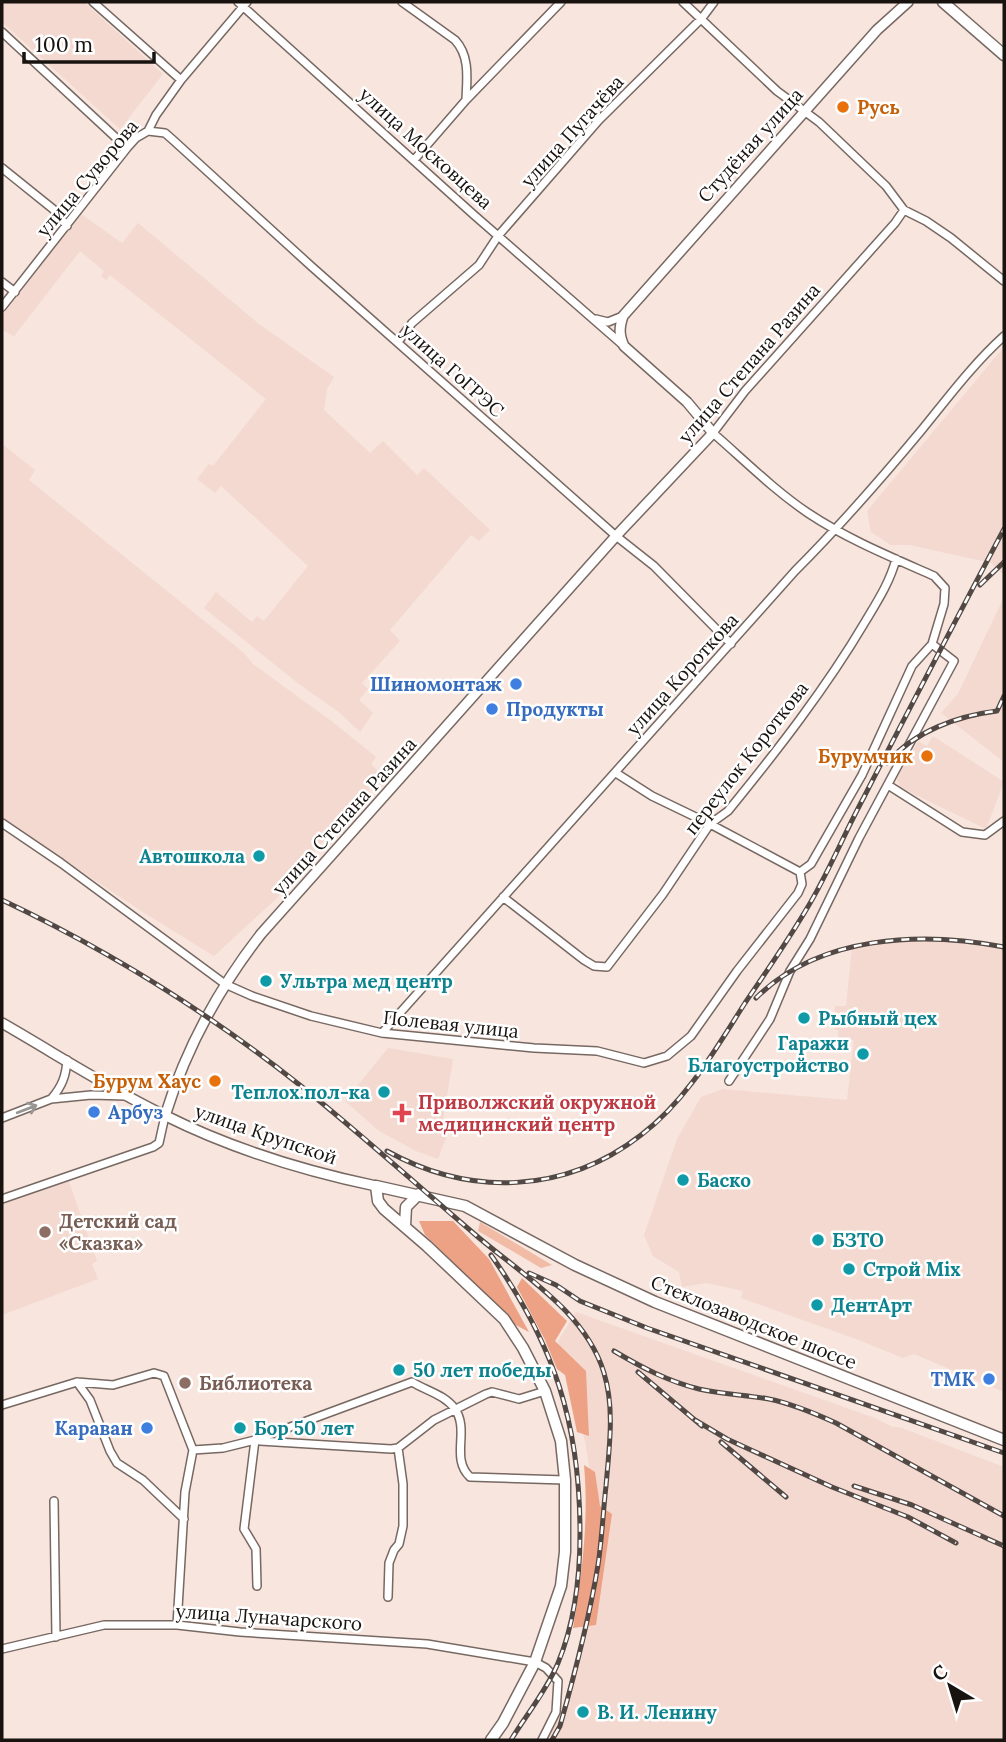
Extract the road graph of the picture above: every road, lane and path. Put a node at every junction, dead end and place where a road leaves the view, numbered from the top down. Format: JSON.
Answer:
{"nodes":[{"id":1,"x":93,"y":2,"type":"edge"},
{"id":2,"x":401,"y":2,"type":"edge"},
{"id":3,"x":561,"y":2,"type":"edge"},
{"id":4,"x":683,"y":2,"type":"edge"},
{"id":5,"x":713,"y":2,"type":"edge"},
{"id":6,"x":908,"y":2,"type":"edge"},
{"id":7,"x":943,"y":2,"type":"edge"},
{"id":8,"x":243,"y":3,"type":"edge"},
{"id":9,"x":702,"y":18,"type":"junction"},
{"id":10,"x":2,"y":32,"type":"edge"},
{"id":11,"x":1004,"y":55,"type":"edge"},
{"id":12,"x":181,"y":80,"type":"junction"},
{"id":13,"x":466,"y":100,"type":"junction"},
{"id":14,"x":804,"y":111,"type":"junction"},
{"id":15,"x":148,"y":131,"type":"junction"},
{"id":16,"x":127,"y":148,"type":"junction"},
{"id":17,"x":414,"y":160,"type":"junction"},
{"id":18,"x":2,"y":167,"type":"edge"},
{"id":19,"x":904,"y":209,"type":"junction"},
{"id":20,"x":67,"y":226,"type":"junction"},
{"id":21,"x":498,"y":236,"type":"junction"},
{"id":22,"x":1004,"y":281,"type":"edge"},
{"id":23,"x":2,"y":282,"type":"edge"},
{"id":24,"x":15,"y":292,"type":"junction"},
{"id":25,"x":2,"y":307,"type":"edge"},
{"id":26,"x":623,"y":316,"type":"junction"},
{"id":27,"x":592,"y":318,"type":"junction"},
{"id":28,"x":1004,"y":336,"type":"edge"},
{"id":29,"x":398,"y":342,"type":"junction"},
{"id":30,"x":624,"y":346,"type":"junction"},
{"id":31,"x":713,"y":433,"type":"junction"},
{"id":32,"x":836,"y":530,"type":"junction"},
{"id":33,"x":616,"y":537,"type":"junction"},
{"id":34,"x":896,"y":559,"type":"junction"},
{"id":35,"x":730,"y":644,"type":"junction"},
{"id":36,"x":932,"y":644,"type":"junction"},
{"id":37,"x":616,"y":773,"type":"junction"},
{"id":38,"x":888,"y":785,"type":"junction"},
{"id":39,"x":1004,"y":821,"type":"edge"},
{"id":40,"x":2,"y":824,"type":"edge"},
{"id":41,"x":710,"y":824,"type":"junction"},
{"id":42,"x":800,"y":872,"type":"junction"},
{"id":43,"x":503,"y":897,"type":"junction"},
{"id":44,"x":226,"y":984,"type":"junction"},
{"id":45,"x":2,"y":1023,"type":"edge"},
{"id":46,"x":382,"y":1033,"type":"junction"},
{"id":47,"x":67,"y":1060,"type":"junction"},
{"id":48,"x":729,"y":1081,"type":"dead end"},
{"id":49,"x":128,"y":1096,"type":"junction"},
{"id":50,"x":51,"y":1099,"type":"junction"},
{"id":51,"x":166,"y":1116,"type":"junction"},
{"id":52,"x":2,"y":1118,"type":"edge"},
{"id":53,"x":376,"y":1186,"type":"junction"},
{"id":54,"x":419,"y":1194,"type":"junction"},
{"id":55,"x":2,"y":1199,"type":"edge"},
{"id":56,"x":497,"y":1221,"type":"joint"},
{"id":57,"x":405,"y":1226,"type":"junction"},
{"id":58,"x":77,"y":1382,"type":"junction"},
{"id":59,"x":545,"y":1391,"type":"junction"},
{"id":60,"x":2,"y":1405,"type":"edge"},
{"id":61,"x":455,"y":1409,"type":"junction"},
{"id":62,"x":255,"y":1440,"type":"junction"},
{"id":63,"x":1004,"y":1440,"type":"edge"},
{"id":64,"x":398,"y":1448,"type":"junction"},
{"id":65,"x":193,"y":1450,"type":"junction"},
{"id":66,"x":565,"y":1480,"type":"junction"},
{"id":67,"x":54,"y":1501,"type":"dead end"},
{"id":68,"x":184,"y":1519,"type":"junction"},
{"id":69,"x":257,"y":1586,"type":"dead end"},
{"id":70,"x":388,"y":1597,"type":"dead end"},
{"id":71,"x":177,"y":1625,"type":"junction"},
{"id":72,"x":56,"y":1637,"type":"junction"},
{"id":73,"x":2,"y":1649,"type":"edge"},
{"id":74,"x":535,"y":1662,"type":"junction"},
{"id":75,"x":491,"y":1740,"type":"edge"},
{"id":76,"x":542,"y":1740,"type":"edge"}],
"edges":[{"from":1,"to":12,"type":"street"},
{"from":2,"to":13,"type":"street"},
{"from":3,"to":13,"type":"street"},
{"from":4,"to":9,"type":"street"},
{"from":5,"to":9,"type":"street","name":"улица Пугачёва"},
{"from":6,"to":14,"type":"street","name":"Студёная улица"},
{"from":7,"to":11,"type":"main road"},
{"from":8,"to":12,"type":"street","name":"улица Суворова"},
{"from":8,"to":17,"type":"street","name":"улица Московцева"},
{"from":9,"to":14,"type":"street"},
{"from":9,"to":21,"type":"street","name":"улица Пугачёва"},
{"from":10,"to":16,"type":"street"},
{"from":12,"to":15,"type":"street","name":"улица Суворова"},
{"from":13,"to":17,"type":"street"},
{"from":14,"to":19,"type":"street"},
{"from":14,"to":26,"type":"street","name":"Студёная улица"},
{"from":15,"to":16,"type":"street","name":"улица Суворова"},
{"from":15,"to":29,"type":"street","name":"улица ГоГРЭС"},
{"from":16,"to":20,"type":"street","name":"улица Суворова"},
{"from":17,"to":21,"type":"street","name":"улица Московцева"},
{"from":18,"to":20,"type":"street"},
{"from":19,"to":22,"type":"street"},
{"from":19,"to":31,"type":"street","name":"улица Степана Разина"},
{"from":20,"to":24,"type":"street","name":"улица Суворова"},
{"from":21,"to":27,"type":"street","name":"улица Московцева"},
{"from":21,"to":29,"type":"street","name":"улица Пугачёва"},
{"from":23,"to":24,"type":"street"},
{"from":24,"to":25,"type":"street","name":"улица Суворова"},
{"from":26,"to":27,"type":"street"},
{"from":26,"to":30,"type":"street"},
{"from":27,"to":30,"type":"street","name":"улица Московцева"},
{"from":28,"to":32,"type":"street","name":"улица Короткова"},
{"from":29,"to":33,"type":"street","name":"улица ГоГРЭС"},
{"from":30,"to":31,"type":"street","name":"улица Московцева"},
{"from":31,"to":32,"type":"street","name":"улица Московцева"},
{"from":31,"to":33,"type":"street","name":"улица Степана Разина"},
{"from":32,"to":34,"type":"street","name":"улица Московцева"},
{"from":32,"to":35,"type":"street","name":"улица Короткова"},
{"from":33,"to":35,"type":"street","name":"улица ГоГРЭС"},
{"from":33,"to":44,"type":"street","name":"улица Степана Разина"},
{"from":34,"to":36,"type":"street","name":"улица Московцева"},
{"from":34,"to":41,"type":"street","name":"переулок Короткова"},
{"from":35,"to":37,"type":"street","name":"улица Короткова"},
{"from":36,"to":38,"type":"street"},
{"from":36,"to":42,"type":"street"},
{"from":37,"to":41,"type":"street"},
{"from":37,"to":43,"type":"street","name":"улица Короткова"},
{"from":38,"to":39,"type":"street"},
{"from":38,"to":48,"type":"street"},
{"from":40,"to":44,"type":"street","name":"Полевая улица"},
{"from":41,"to":42,"type":"street"},
{"from":41,"to":43,"type":"street","name":"переулок Короткова"},
{"from":42,"to":46,"type":"street","name":"Полевая улица"},
{"from":43,"to":46,"type":"street","name":"улица Короткова"},
{"from":44,"to":46,"type":"street","name":"Полевая улица"},
{"from":44,"to":51,"type":"street","name":"улица Степана Разина"},
{"from":45,"to":47,"type":"street","name":"улица Крупской"},
{"from":47,"to":49,"type":"street","name":"улица Крупской"},
{"from":47,"to":50,"type":"street"},
{"from":49,"to":50,"type":"street"},
{"from":49,"to":51,"type":"street","name":"улица Крупской"},
{"from":52,"to":50,"type":"street","one_way":true},
{"from":51,"to":53,"type":"street","name":"улица Крупской"},
{"from":51,"to":55,"type":"street"},
{"from":53,"to":54,"type":"main road","name":"улица Крупской"},
{"from":53,"to":57,"type":"main road"},
{"from":54,"to":56,"type":"main road","name":"улица Крупской"},
{"from":54,"to":57,"type":"main road"},
{"from":56,"to":63,"type":"main road","name":"Стеклозаводское шоссе"},
{"from":57,"to":59,"type":"main road"},
{"from":58,"to":60,"type":"street"},
{"from":58,"to":65,"type":"street"},
{"from":58,"to":68,"type":"street"},
{"from":59,"to":61,"type":"street"},
{"from":59,"to":66,"type":"main road"},
{"from":61,"to":62,"type":"street"},
{"from":61,"to":64,"type":"street"},
{"from":61,"to":66,"type":"street"},
{"from":62,"to":64,"type":"street"},
{"from":62,"to":65,"type":"street"},
{"from":62,"to":69,"type":"street"},
{"from":64,"to":70,"type":"street"},
{"from":65,"to":68,"type":"street"},
{"from":66,"to":74,"type":"main road"},
{"from":67,"to":72,"type":"street"},
{"from":68,"to":71,"type":"street"},
{"from":71,"to":72,"type":"street","name":"улица Луначарского"},
{"from":71,"to":74,"type":"street","name":"улица Луначарского"},
{"from":72,"to":73,"type":"street","name":"улица Луначарского"},
{"from":74,"to":75,"type":"main road"},
{"from":74,"to":76,"type":"street"}]}
